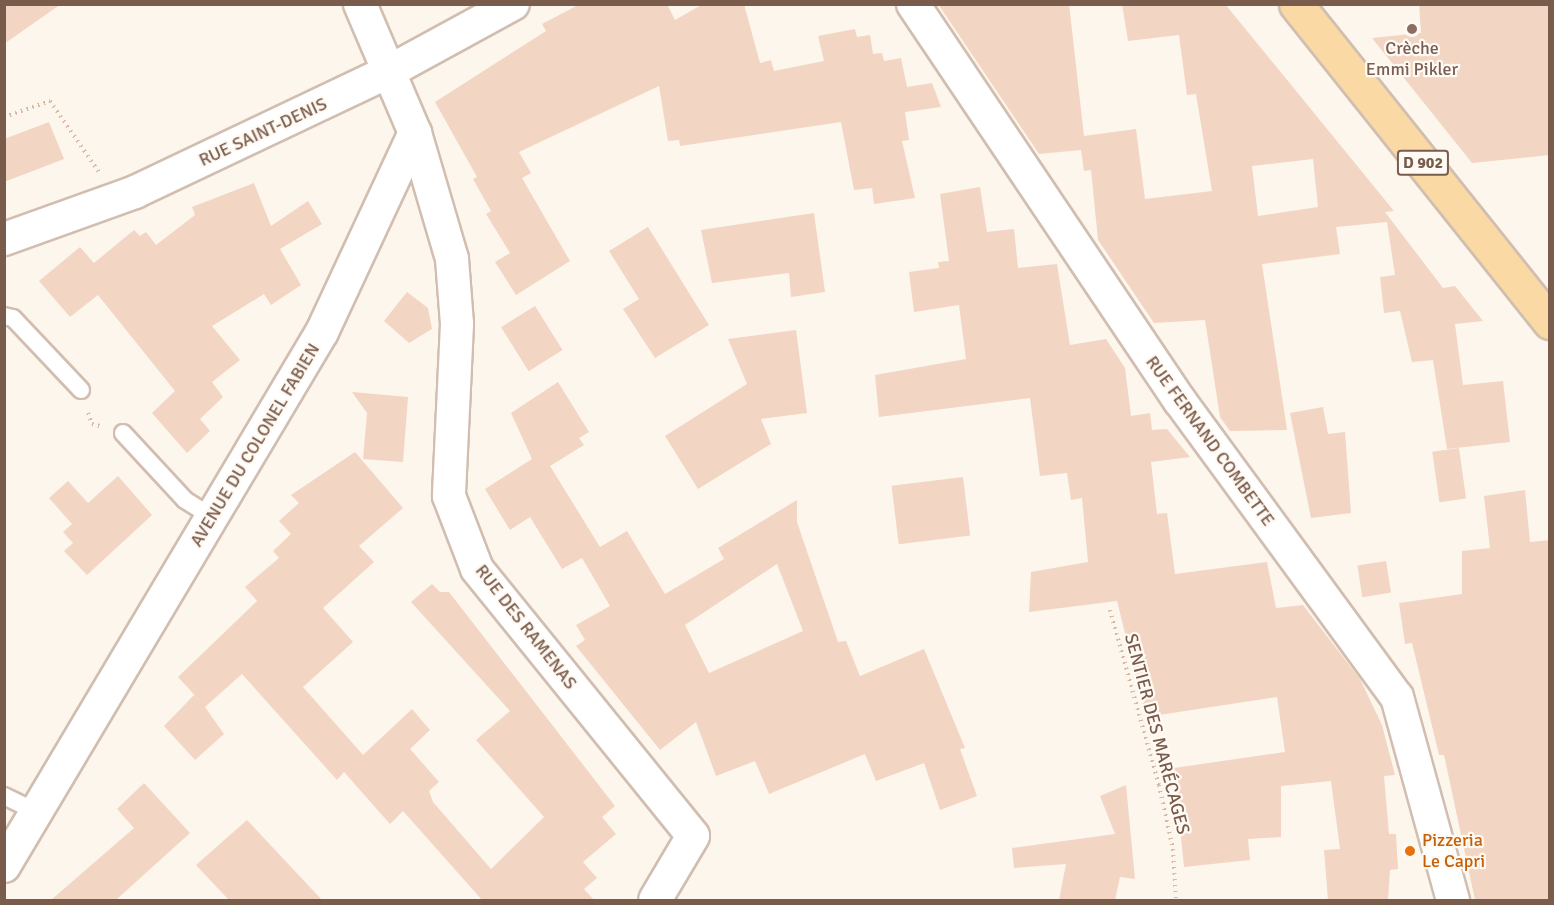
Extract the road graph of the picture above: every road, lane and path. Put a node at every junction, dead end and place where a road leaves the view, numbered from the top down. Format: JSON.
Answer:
{"nodes":[{"id":1,"x":360,"y":4,"type":"edge"},
{"id":2,"x":513,"y":4,"type":"edge"},
{"id":3,"x":913,"y":4,"type":"edge"},
{"id":4,"x":1296,"y":4,"type":"edge"},
{"id":5,"x":390,"y":71,"type":"junction"},
{"id":6,"x":4,"y":117,"type":"edge"},
{"id":7,"x":415,"y":133,"type":"junction"},
{"id":8,"x":117,"y":199,"type":"junction"},
{"id":9,"x":4,"y":239,"type":"edge"},
{"id":10,"x":4,"y":316,"type":"edge"},
{"id":11,"x":1550,"y":322,"type":"edge"},
{"id":12,"x":81,"y":390,"type":"joint"},
{"id":13,"x":123,"y":433,"type":"joint"},
{"id":14,"x":212,"y":517,"type":"junction"},
{"id":15,"x":1110,"y":610,"type":"dead end"},
{"id":16,"x":4,"y":796,"type":"edge"},
{"id":17,"x":37,"y":812,"type":"junction"},
{"id":18,"x":4,"y":866,"type":"edge"},
{"id":19,"x":655,"y":900,"type":"edge"},
{"id":20,"x":1176,"y":900,"type":"edge"},
{"id":21,"x":1453,"y":900,"type":"edge"}],
"edges":[{"from":1,"to":5,"type":"street"},
{"from":2,"to":5,"type":"street","name":"RUE SAINT-DENIS"},
{"from":3,"to":21,"type":"street","name":"RUE FERNAND COMBETTE"},
{"from":4,"to":11,"type":"main road","number":"D 902"},
{"from":5,"to":7,"type":"street"},
{"from":5,"to":8,"type":"street","name":"RUE SAINT-DENIS"},
{"from":6,"to":8,"type":"path"},
{"from":7,"to":14,"type":"street","name":"AVENUE DU COLONEL FABIEN"},
{"from":7,"to":19,"type":"street","name":"RUE DES RAMENAS"},
{"from":8,"to":9,"type":"street","name":"RUE SAINT-DENIS"},
{"from":10,"to":12,"type":"lane"},
{"from":12,"to":13,"type":"path"},
{"from":13,"to":14,"type":"lane"},
{"from":14,"to":17,"type":"street","name":"AVENUE DU COLONEL FABIEN"},
{"from":15,"to":20,"type":"path","name":"SENTIER DES MARÉCAGES"},
{"from":16,"to":17,"type":"lane"},
{"from":17,"to":18,"type":"street","name":"AVENUE DU COLONEL FABIEN"}]}
